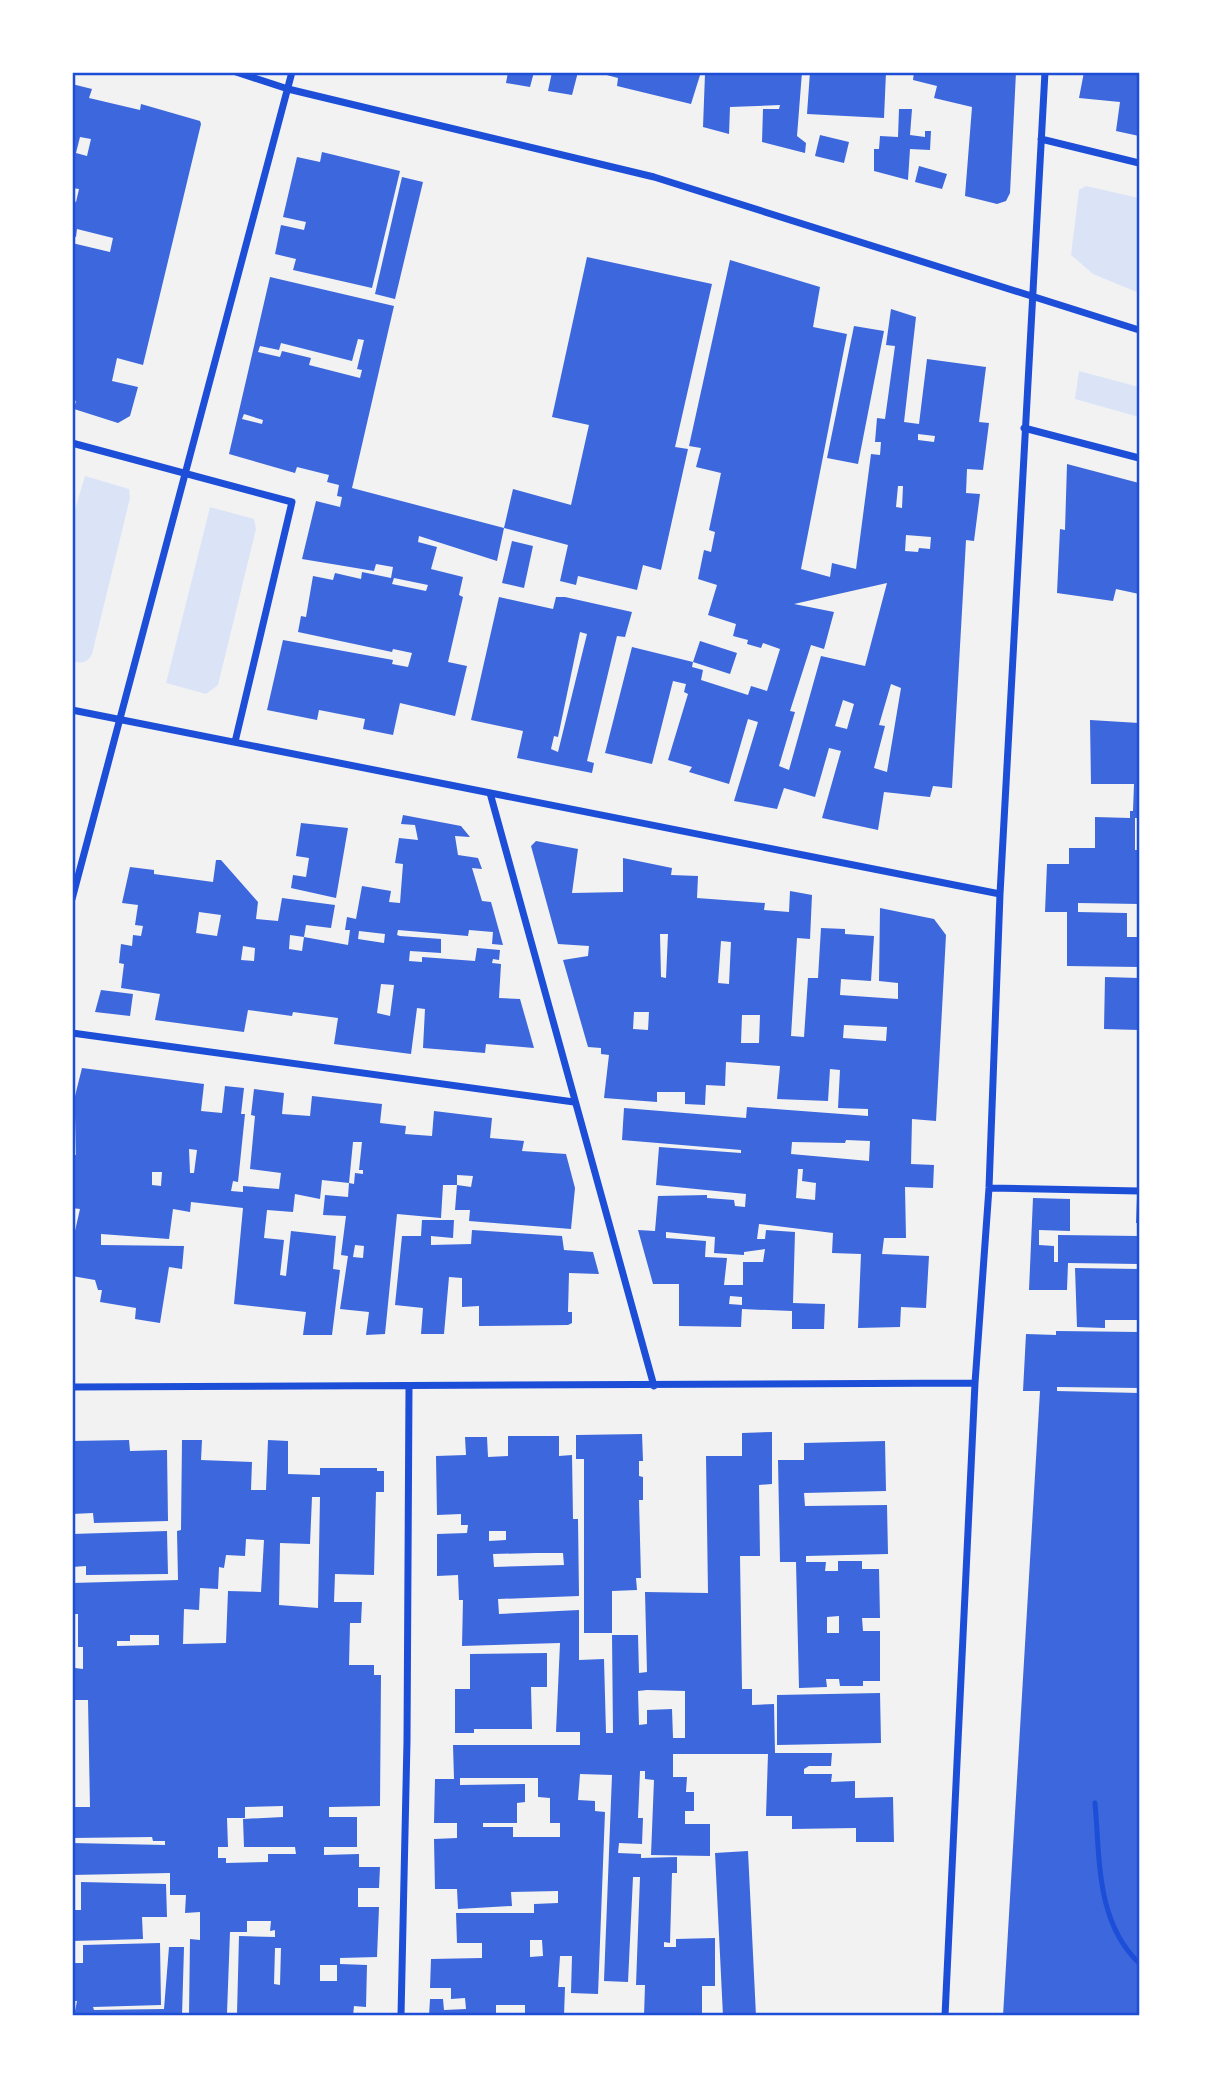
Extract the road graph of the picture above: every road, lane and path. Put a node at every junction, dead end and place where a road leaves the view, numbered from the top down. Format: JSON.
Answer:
{"nodes":[{"id":1,"x":236,"y":72,"type":"edge"},
{"id":2,"x":292,"y":72,"type":"edge"},
{"id":3,"x":1045,"y":72,"type":"edge"},
{"id":4,"x":288,"y":89,"type":"junction"},
{"id":5,"x":1041,"y":139,"type":"junction"},
{"id":6,"x":1139,"y":163,"type":"edge"},
{"id":7,"x":1032,"y":298,"type":"junction"},
{"id":8,"x":1139,"y":330,"type":"edge"},
{"id":9,"x":1024,"y":428,"type":"junction"},
{"id":10,"x":72,"y":443,"type":"edge"},
{"id":11,"x":1139,"y":458,"type":"edge"},
{"id":12,"x":184,"y":473,"type":"junction"},
{"id":13,"x":72,"y":710,"type":"edge"},
{"id":14,"x":120,"y":719,"type":"junction"},
{"id":15,"x":235,"y":742,"type":"junction"},
{"id":16,"x":490,"y":793,"type":"junction"},
{"id":17,"x":1000,"y":894,"type":"junction"},
{"id":18,"x":72,"y":899,"type":"edge"},
{"id":19,"x":72,"y":1033,"type":"edge"},
{"id":20,"x":574,"y":1102,"type":"junction"},
{"id":21,"x":989,"y":1188,"type":"junction"},
{"id":22,"x":1139,"y":1191,"type":"edge"},
{"id":23,"x":975,"y":1383,"type":"junction"},
{"id":24,"x":654,"y":1386,"type":"junction"},
{"id":25,"x":72,"y":1387,"type":"edge"},
{"id":26,"x":410,"y":1388,"type":"junction"},
{"id":27,"x":1095,"y":1803,"type":"dead end"},
{"id":28,"x":1139,"y":1963,"type":"edge"},
{"id":29,"x":401,"y":2016,"type":"edge"},
{"id":30,"x":945,"y":2016,"type":"edge"}],
"edges":[{"from":1,"to":4,"type":"street"},
{"from":2,"to":4,"type":"street"},
{"from":3,"to":5,"type":"street"},
{"from":4,"to":7,"type":"street"},
{"from":4,"to":12,"type":"street"},
{"from":5,"to":6,"type":"street"},
{"from":5,"to":7,"type":"street"},
{"from":7,"to":8,"type":"street"},
{"from":7,"to":9,"type":"street"},
{"from":9,"to":11,"type":"street"},
{"from":9,"to":17,"type":"street"},
{"from":10,"to":12,"type":"street"},
{"from":12,"to":14,"type":"street"},
{"from":12,"to":15,"type":"street"},
{"from":13,"to":14,"type":"street"},
{"from":14,"to":15,"type":"street"},
{"from":14,"to":18,"type":"street"},
{"from":15,"to":16,"type":"street"},
{"from":16,"to":17,"type":"street"},
{"from":16,"to":20,"type":"street"},
{"from":17,"to":21,"type":"street"},
{"from":19,"to":20,"type":"street"},
{"from":20,"to":24,"type":"street"},
{"from":21,"to":22,"type":"street"},
{"from":21,"to":23,"type":"street"},
{"from":23,"to":24,"type":"street"},
{"from":23,"to":30,"type":"street"},
{"from":24,"to":26,"type":"street"},
{"from":25,"to":26,"type":"street"},
{"from":26,"to":29,"type":"street"},
{"from":27,"to":28,"type":"lane"}]}
